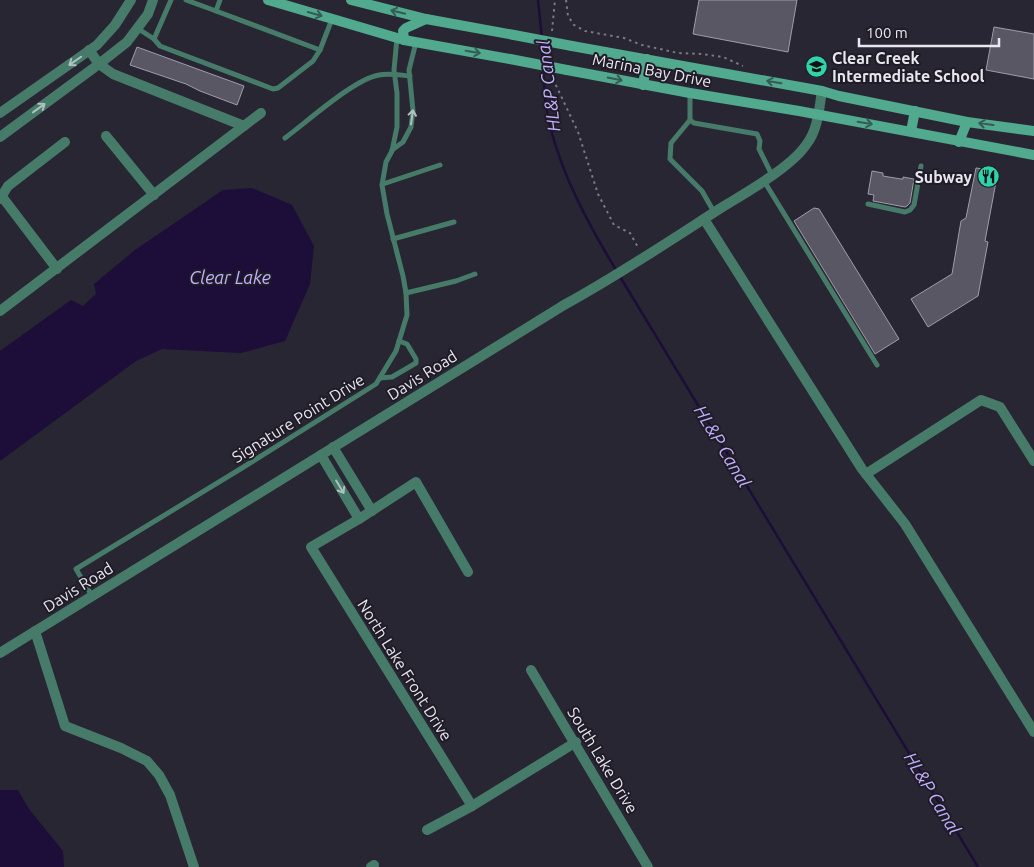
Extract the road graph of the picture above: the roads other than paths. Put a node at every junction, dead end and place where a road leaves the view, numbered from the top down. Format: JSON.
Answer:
{"nodes":[{"id":1,"x":131,"y":0,"type":"edge"},
{"id":2,"x":153,"y":0,"type":"edge"},
{"id":3,"x":171,"y":0,"type":"edge"},
{"id":4,"x":186,"y":0,"type":"edge"},
{"id":5,"x":220,"y":0,"type":"edge"},
{"id":6,"x":268,"y":0,"type":"edge"},
{"id":7,"x":351,"y":0,"type":"edge"},
{"id":8,"x":216,"y":11,"type":"junction"},
{"id":9,"x":332,"y":19,"type":"junction"},
{"id":10,"x":426,"y":19,"type":"junction"},
{"id":11,"x":137,"y":28,"type":"junction"},
{"id":12,"x":154,"y":39,"type":"junction"},
{"id":13,"x":400,"y":39,"type":"junction"},
{"id":14,"x":416,"y":42,"type":"junction"},
{"id":15,"x":89,"y":50,"type":"junction"},
{"id":16,"x":320,"y":50,"type":"junction"},
{"id":17,"x":647,"y":59,"type":"junction"},
{"id":18,"x":99,"y":64,"type":"junction"},
{"id":19,"x":394,"y":75,"type":"junction"},
{"id":20,"x":410,"y":76,"type":"junction"},
{"id":21,"x":644,"y":85,"type":"junction"},
{"id":22,"x":822,"y":91,"type":"junction"},
{"id":23,"x":690,"y":94,"type":"junction"},
{"id":24,"x":915,"y":111,"type":"junction"},
{"id":25,"x":0,"y":113,"type":"edge"},
{"id":26,"x":261,"y":113,"type":"dead end"},
{"id":27,"x":818,"y":115,"type":"junction"},
{"id":28,"x":690,"y":120,"type":"junction"},
{"id":29,"x":967,"y":122,"type":"junction"},
{"id":30,"x":244,"y":126,"type":"junction"},
{"id":31,"x":911,"y":131,"type":"junction"},
{"id":32,"x":1034,"y":131,"type":"edge"},
{"id":33,"x":106,"y":136,"type":"dead end"},
{"id":34,"x":0,"y":137,"type":"edge"},
{"id":35,"x":285,"y":138,"type":"dead end"},
{"id":36,"x":64,"y":142,"type":"dead end"},
{"id":37,"x":959,"y":142,"type":"junction"},
{"id":38,"x":392,"y":151,"type":"junction"},
{"id":39,"x":1034,"y":155,"type":"edge"},
{"id":40,"x":440,"y":165,"type":"dead end"},
{"id":41,"x":921,"y":166,"type":"dead end"},
{"id":42,"x":768,"y":178,"type":"junction"},
{"id":43,"x":383,"y":184,"type":"junction"},
{"id":44,"x":154,"y":194,"type":"junction"},
{"id":45,"x":1,"y":197,"type":"edge"},
{"id":46,"x":868,"y":204,"type":"dead end"},
{"id":47,"x":714,"y":212,"type":"junction"},
{"id":48,"x":704,"y":219,"type":"junction"},
{"id":49,"x":454,"y":222,"type":"dead end"},
{"id":50,"x":393,"y":239,"type":"junction"},
{"id":51,"x":57,"y":269,"type":"junction"},
{"id":52,"x":474,"y":274,"type":"dead end"},
{"id":53,"x":406,"y":293,"type":"junction"},
{"id":54,"x":0,"y":311,"type":"edge"},
{"id":55,"x":399,"y":341,"type":"junction"},
{"id":56,"x":877,"y":365,"type":"dead end"},
{"id":57,"x":380,"y":378,"type":"junction"},
{"id":58,"x":333,"y":447,"type":"junction"},
{"id":59,"x":321,"y":455,"type":"junction"},
{"id":60,"x":1034,"y":461,"type":"edge"},
{"id":61,"x":866,"y":474,"type":"junction"},
{"id":62,"x":372,"y":511,"type":"junction"},
{"id":63,"x":360,"y":519,"type":"junction"},
{"id":64,"x":468,"y":572,"type":"dead end"},
{"id":65,"x":92,"y":596,"type":"junction"},
{"id":66,"x":35,"y":631,"type":"junction"},
{"id":67,"x":0,"y":653,"type":"edge"},
{"id":68,"x":531,"y":670,"type":"dead end"},
{"id":69,"x":1034,"y":732,"type":"edge"},
{"id":70,"x":576,"y":742,"type":"junction"},
{"id":71,"x":472,"y":806,"type":"junction"},
{"id":72,"x":427,"y":830,"type":"dead end"},
{"id":73,"x":194,"y":867,"type":"edge"},
{"id":74,"x":648,"y":867,"type":"edge"}],
"edges":[{"from":1,"to":15,"type":"street"},
{"from":2,"to":11,"type":"street"},
{"from":3,"to":12,"type":"lane"},
{"from":4,"to":8,"type":"lane"},
{"from":5,"to":8,"type":"lane"},
{"from":6,"to":9,"type":"main road","name":"Marina Bay Drive","one_way":true},
{"from":10,"to":7,"type":"main road","name":"Marina Bay Drive","one_way":true},
{"from":8,"to":16,"type":"lane"},
{"from":9,"to":13,"type":"main road","name":"Marina Bay Drive"},
{"from":9,"to":16,"type":"lane"},
{"from":10,"to":13,"type":"main road"},
{"from":10,"to":17,"type":"main road","name":"Marina Bay Drive","bridge":true},
{"from":11,"to":12,"type":"lane"},
{"from":11,"to":18,"type":"street"},
{"from":12,"to":16,"type":"lane"},
{"from":13,"to":14,"type":"main road","name":"Marina Bay Drive"},
{"from":13,"to":19,"type":"lane","name":"Signature Point Drive"},
{"from":14,"to":20,"type":"lane","name":"Signature Point Drive"},
{"from":14,"to":21,"type":"main road","name":"Marina Bay Drive","one_way":true,"bridge":true},
{"from":15,"to":18,"type":"street"},
{"from":15,"to":25,"type":"street","one_way":true},
{"from":17,"to":21,"type":"main road"},
{"from":22,"to":17,"type":"main road","name":"Marina Bay Drive","one_way":true},
{"from":18,"to":30,"type":"street"},
{"from":34,"to":18,"type":"street","one_way":true},
{"from":19,"to":20,"type":"lane"},
{"from":19,"to":35,"type":"lane"},
{"from":19,"to":38,"type":"lane","name":"Signature Point Drive"},
{"from":38,"to":20,"type":"lane","name":"Signature Point Drive","one_way":true},
{"from":21,"to":23,"type":"main road","name":"Marina Bay Drive"},
{"from":22,"to":24,"type":"main road","name":"Marina Bay Drive"},
{"from":22,"to":27,"type":"street","name":"Davis Road"},
{"from":23,"to":27,"type":"main road","name":"Marina Bay Drive"},
{"from":23,"to":28,"type":"lane"},
{"from":24,"to":29,"type":"main road","name":"Marina Bay Drive"},
{"from":24,"to":31,"type":"main road"},
{"from":26,"to":30,"type":"street"},
{"from":27,"to":31,"type":"main road","name":"Marina Bay Drive","one_way":true},
{"from":27,"to":42,"type":"street","name":"Davis Road"},
{"from":28,"to":42,"type":"lane"},
{"from":28,"to":47,"type":"lane"},
{"from":32,"to":29,"type":"main road","name":"Marina Bay Drive","one_way":true},
{"from":29,"to":37,"type":"main road"},
{"from":30,"to":44,"type":"street"},
{"from":31,"to":37,"type":"main road","name":"Marina Bay Drive"},
{"from":33,"to":44,"type":"street"},
{"from":36,"to":45,"type":"street"},
{"from":37,"to":39,"type":"main road","name":"Marina Bay Drive"},
{"from":38,"to":43,"type":"lane","name":"Signature Point Drive"},
{"from":40,"to":43,"type":"lane"},
{"from":41,"to":46,"type":"lane"},
{"from":42,"to":47,"type":"street","name":"Davis Road"},
{"from":42,"to":56,"type":"lane"},
{"from":43,"to":50,"type":"lane","name":"Signature Point Drive"},
{"from":44,"to":51,"type":"street"},
{"from":45,"to":51,"type":"street"},
{"from":47,"to":48,"type":"street","name":"Davis Road"},
{"from":48,"to":58,"type":"street","name":"Davis Road"},
{"from":48,"to":61,"type":"street"},
{"from":49,"to":50,"type":"lane"},
{"from":50,"to":53,"type":"lane","name":"Signature Point Drive"},
{"from":51,"to":54,"type":"street"},
{"from":52,"to":53,"type":"lane"},
{"from":53,"to":55,"type":"lane","name":"Signature Point Drive"},
{"from":55,"to":57,"type":"lane","name":"Signature Point Drive"},
{"from":55,"to":57,"type":"lane"},
{"from":57,"to":65,"type":"lane","name":"Signature Point Drive"},
{"from":58,"to":59,"type":"street","name":"Davis Road"},
{"from":58,"to":62,"type":"street"},
{"from":59,"to":63,"type":"street","one_way":true},
{"from":59,"to":65,"type":"street","name":"Davis Road"},
{"from":60,"to":61,"type":"street"},
{"from":61,"to":69,"type":"street"},
{"from":62,"to":63,"type":"street"},
{"from":62,"to":64,"type":"street"},
{"from":63,"to":71,"type":"street","name":"North Lake Front Drive"},
{"from":65,"to":66,"type":"street","name":"Davis Road"},
{"from":66,"to":67,"type":"street","name":"Davis Road"},
{"from":66,"to":73,"type":"street"},
{"from":68,"to":70,"type":"street","name":"South Lake Drive"},
{"from":70,"to":71,"type":"street"},
{"from":70,"to":74,"type":"street","name":"South Lake Drive"},
{"from":71,"to":72,"type":"street"}]}
